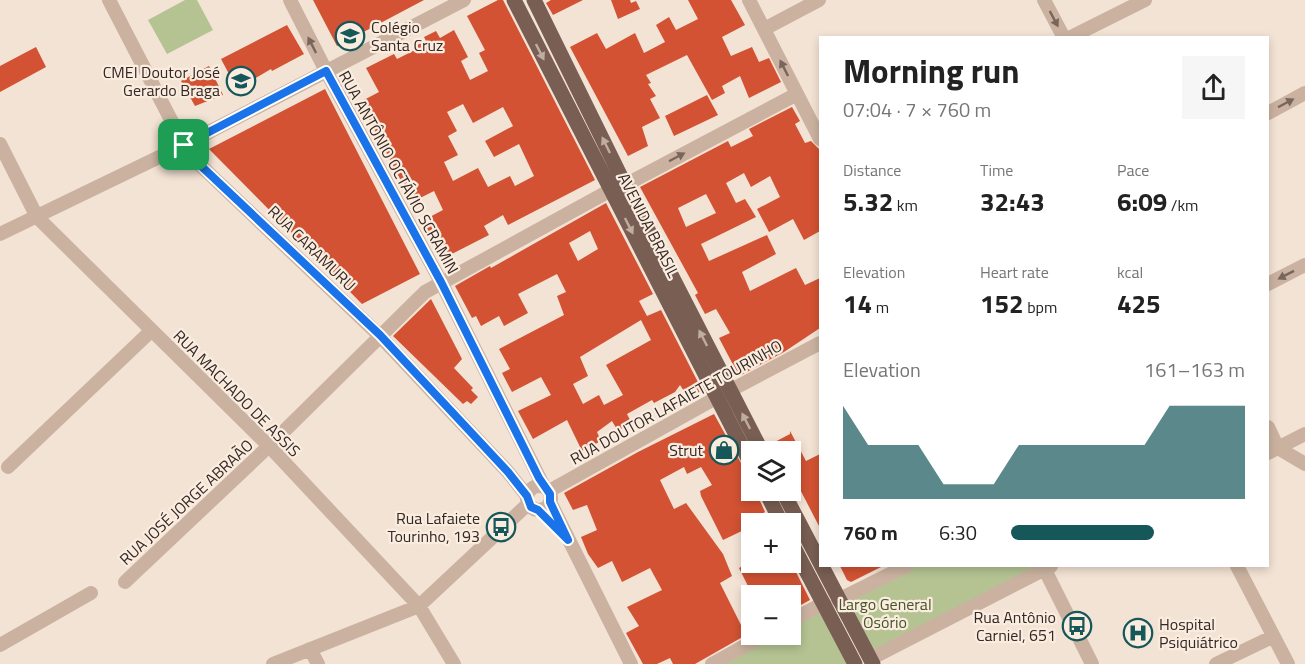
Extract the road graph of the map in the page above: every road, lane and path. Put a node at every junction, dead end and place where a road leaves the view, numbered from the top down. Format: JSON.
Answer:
{"nodes":[{"id":1,"x":109,"y":0,"type":"edge"},
{"id":2,"x":290,"y":0,"type":"edge"},
{"id":3,"x":464,"y":0,"type":"edge"},
{"id":4,"x":514,"y":0,"type":"edge"},
{"id":5,"x":534,"y":0,"type":"edge"},
{"id":6,"x":749,"y":0,"type":"edge"},
{"id":7,"x":819,"y":0,"type":"edge"},
{"id":8,"x":1044,"y":0,"type":"edge"},
{"id":9,"x":1145,"y":0,"type":"edge"},
{"id":10,"x":764,"y":30,"type":"junction"},
{"id":11,"x":1065,"y":36,"type":"edge"},
{"id":12,"x":1070,"y":36,"type":"edge"},
{"id":13,"x":326,"y":71,"type":"junction"},
{"id":14,"x":1305,"y":93,"type":"edge"},
{"id":15,"x":797,"y":94,"type":"junction"},
{"id":16,"x":1269,"y":112,"type":"edge"},
{"id":17,"x":819,"y":137,"type":"edge"},
{"id":18,"x":0,"y":144,"type":"edge"},
{"id":19,"x":184,"y":145,"type":"junction"},
{"id":20,"x":618,"y":188,"type":"junction"},
{"id":21,"x":37,"y":216,"type":"junction"},
{"id":22,"x":0,"y":234,"type":"edge"},
{"id":23,"x":1305,"y":265,"type":"edge"},
{"id":24,"x":441,"y":282,"type":"junction"},
{"id":25,"x":1269,"y":283,"type":"edge"},
{"id":26,"x":151,"y":331,"type":"junction"},
{"id":27,"x":380,"y":335,"type":"junction"},
{"id":28,"x":819,"y":344,"type":"edge"},
{"id":29,"x":730,"y":390,"type":"junction"},
{"id":30,"x":716,"y":398,"type":"junction"},
{"id":31,"x":1269,"y":432,"type":"edge"},
{"id":32,"x":1305,"y":434,"type":"edge"},
{"id":33,"x":756,"y":441,"type":"edge"},
{"id":34,"x":741,"y":445,"type":"edge"},
{"id":35,"x":269,"y":446,"type":"junction"},
{"id":36,"x":1273,"y":451,"type":"edge"},
{"id":37,"x":1305,"y":464,"type":"edge"},
{"id":38,"x":8,"y":467,"type":"dead end"},
{"id":39,"x":548,"y":493,"type":"junction"},
{"id":40,"x":787,"y":501,"type":"edge"},
{"id":41,"x":531,"y":503,"type":"junction"},
{"id":42,"x":568,"y":540,"type":"junction"},
{"id":43,"x":801,"y":556,"type":"edge"},
{"id":44,"x":904,"y":567,"type":"edge"},
{"id":45,"x":1046,"y":567,"type":"edge"},
{"id":46,"x":1237,"y":567,"type":"edge"},
{"id":47,"x":125,"y":582,"type":"dead end"},
{"id":48,"x":91,"y":593,"type":"dead end"},
{"id":49,"x":831,"y":601,"type":"junction"},
{"id":50,"x":419,"y":606,"type":"junction"},
{"id":51,"x":801,"y":616,"type":"edge"},
{"id":52,"x":1272,"y":637,"type":"junction"},
{"id":53,"x":0,"y":645,"type":"edge"},
{"id":54,"x":746,"y":645,"type":"edge"},
{"id":55,"x":310,"y":649,"type":"junction"},
{"id":56,"x":866,"y":662,"type":"edge"},
{"id":57,"x":273,"y":664,"type":"edge"},
{"id":58,"x":318,"y":664,"type":"edge"},
{"id":59,"x":454,"y":664,"type":"edge"},
{"id":60,"x":631,"y":664,"type":"edge"},
{"id":61,"x":712,"y":664,"type":"edge"},
{"id":62,"x":1092,"y":664,"type":"edge"},
{"id":63,"x":1216,"y":664,"type":"edge"},
{"id":64,"x":1288,"y":664,"type":"edge"}],
"edges":[{"from":1,"to":19,"type":"street","name":"RUA CARAMURU"},
{"from":13,"to":2,"type":"street","name":"RUA ANTÔNIO OCTÁVIO SCRAMIN","one_way":true},
{"from":3,"to":13,"type":"street"},
{"from":4,"to":20,"type":"main road","name":"AVENIDA BRASIL","one_way":true},
{"from":20,"to":5,"type":"main road","name":"AVENIDA BRASIL","one_way":true},
{"from":6,"to":10,"type":"street"},
{"from":7,"to":10,"type":"street"},
{"from":8,"to":11,"type":"street","one_way":true},
{"from":9,"to":12,"type":"street"},
{"from":15,"to":10,"type":"street","one_way":true},
{"from":13,"to":19,"type":"street"},
{"from":13,"to":24,"type":"street","name":"RUA ANTÔNIO OCTÁVIO SCRAMIN"},
{"from":16,"to":14,"type":"street","one_way":true},
{"from":15,"to":17,"type":"street"},
{"from":20,"to":15,"type":"street","name":"RUA JOSÉ JORGE ABRAÃO","one_way":true},
{"from":18,"to":21,"type":"street","name":"RUA MACHADO DE ASSIS"},
{"from":19,"to":21,"type":"street"},
{"from":19,"to":27,"type":"street","name":"RUA CARAMURU"},
{"from":20,"to":24,"type":"street","name":"RUA JOSÉ JORGE ABRAÃO"},
{"from":29,"to":20,"type":"main road","name":"AVENIDA BRASIL","one_way":true},
{"from":20,"to":30,"type":"main road","name":"AVENIDA BRASIL","one_way":true},
{"from":21,"to":22,"type":"street"},
{"from":21,"to":26,"type":"street","name":"RUA MACHADO DE ASSIS"},
{"from":23,"to":25,"type":"street","one_way":true},
{"from":24,"to":27,"type":"street","name":"RUA JOSÉ JORGE ABRAÃO"},
{"from":24,"to":39,"type":"street","name":"RUA ANTÔNIO OCTÁVIO SCRAMIN"},
{"from":26,"to":35,"type":"street","name":"RUA MACHADO DE ASSIS"},
{"from":26,"to":38,"type":"street"},
{"from":27,"to":35,"type":"street","name":"RUA JOSÉ JORGE ABRAÃO"},
{"from":27,"to":41,"type":"street","name":"RUA CARAMURU"},
{"from":28,"to":29,"type":"street","name":"RUA DOUTOR LAFAIETE TOURINHO"},
{"from":29,"to":30,"type":"street","name":"RUA DOUTOR LAFAIETE TOURINHO"},
{"from":33,"to":29,"type":"main road","name":"AVENIDA BRASIL","one_way":true},
{"from":30,"to":34,"type":"main road","name":"AVENIDA BRASIL"},
{"from":30,"to":39,"type":"street","name":"RUA DOUTOR LAFAIETE TOURINHO"},
{"from":31,"to":36,"type":"street"},
{"from":32,"to":36,"type":"street"},
{"from":35,"to":47,"type":"street","name":"RUA JOSÉ JORGE ABRAÃO"},
{"from":35,"to":50,"type":"street","name":"RUA MACHADO DE ASSIS"},
{"from":36,"to":37,"type":"street"},
{"from":39,"to":41,"type":"street"},
{"from":39,"to":41,"type":"street"},
{"from":39,"to":42,"type":"street","name":"RUA ANTÔNIO OCTÁVIO SCRAMIN"},
{"from":40,"to":49,"type":"main road"},
{"from":41,"to":42,"type":"street","name":"RUA ANTÔNIO OCTÁVIO SCRAMIN"},
{"from":41,"to":50,"type":"street"},
{"from":42,"to":60,"type":"street","name":"RUA ANTÔNIO OCTÁVIO SCRAMIN"},
{"from":43,"to":49,"type":"main road"},
{"from":44,"to":49,"type":"street"},
{"from":45,"to":56,"type":"street"},
{"from":45,"to":62,"type":"street"},
{"from":46,"to":52,"type":"street"},
{"from":48,"to":53,"type":"street"},
{"from":49,"to":51,"type":"street"},
{"from":49,"to":56,"type":"main road"},
{"from":50,"to":55,"type":"street"},
{"from":50,"to":59,"type":"street","name":"RUA MACHADO DE ASSIS"},
{"from":52,"to":63,"type":"street"},
{"from":52,"to":64,"type":"street"},
{"from":54,"to":61,"type":"street"},
{"from":55,"to":57,"type":"street"},
{"from":55,"to":58,"type":"street"}]}
